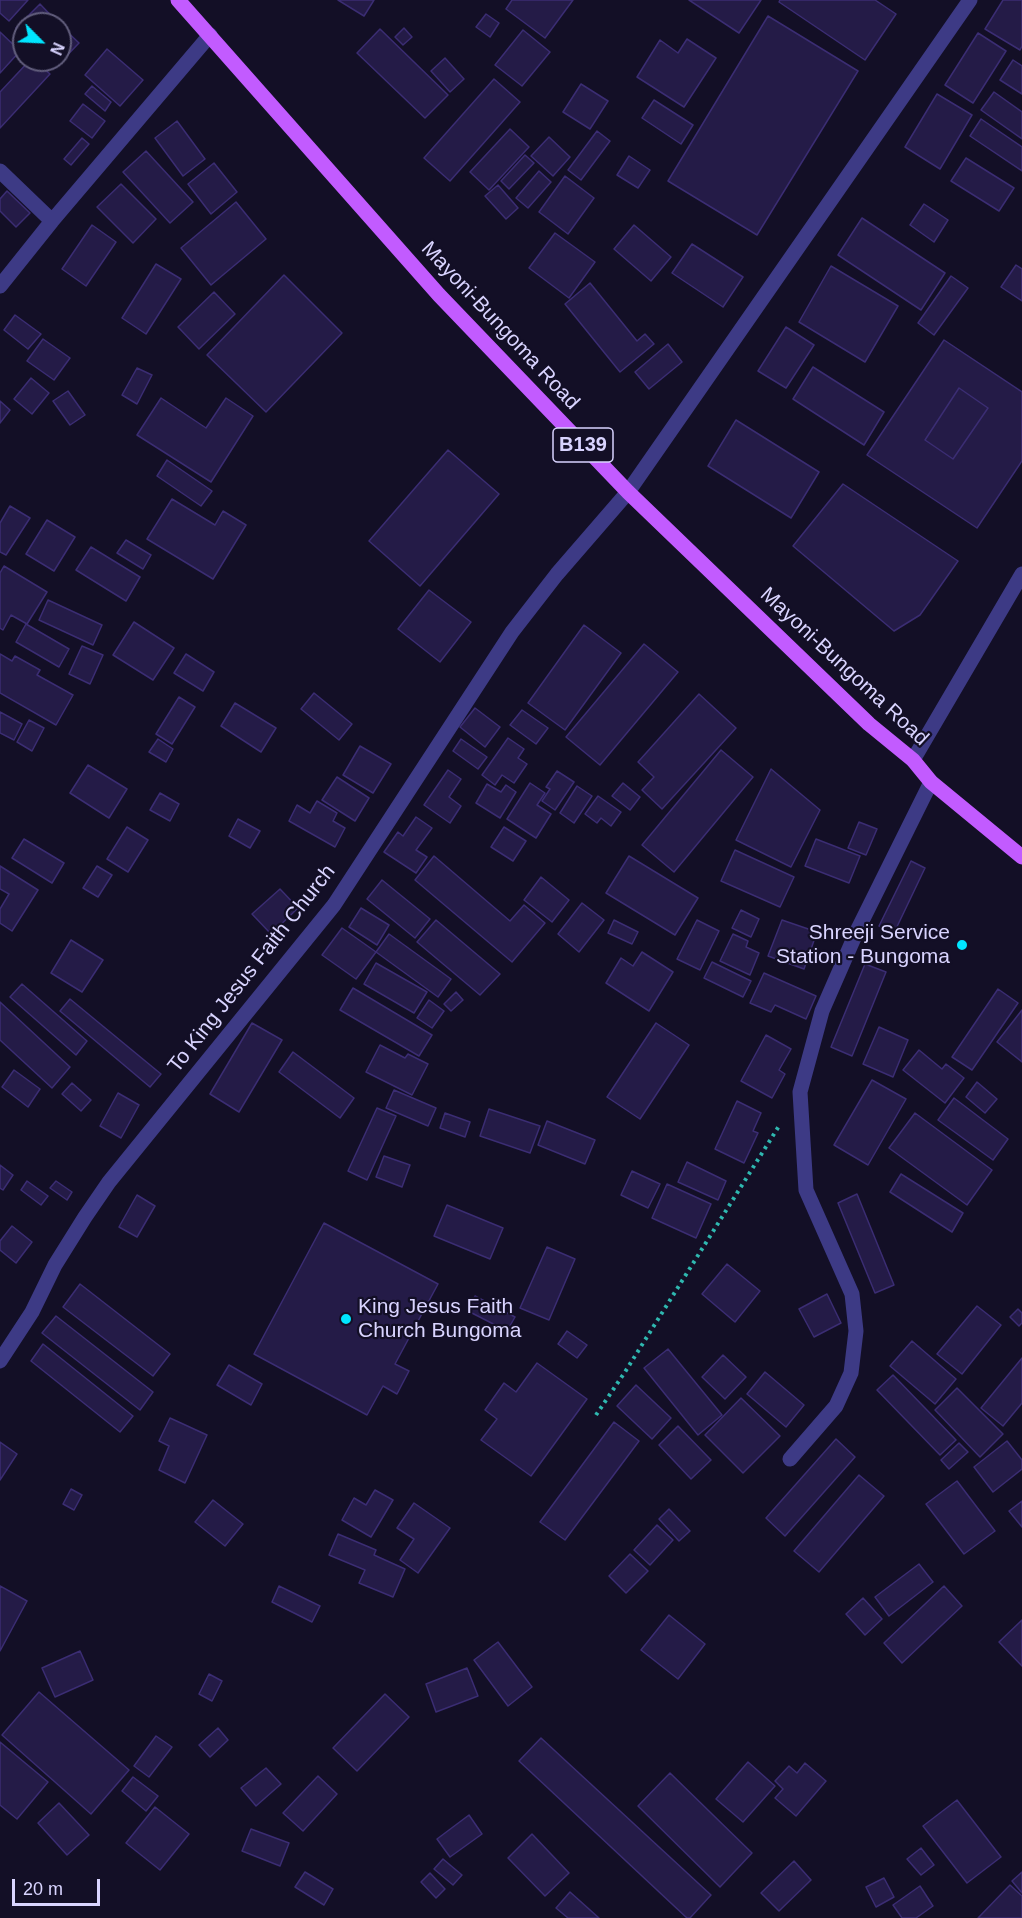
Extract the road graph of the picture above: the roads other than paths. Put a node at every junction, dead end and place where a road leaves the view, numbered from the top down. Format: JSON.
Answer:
{"nodes":[{"id":1,"x":178,"y":0,"type":"edge"},
{"id":2,"x":970,"y":0,"type":"edge"},
{"id":3,"x":210,"y":34,"type":"junction"},
{"id":4,"x":0,"y":171,"type":"edge"},
{"id":5,"x":52,"y":221,"type":"junction"},
{"id":6,"x":0,"y":286,"type":"edge"},
{"id":7,"x":628,"y":492,"type":"junction"},
{"id":8,"x":1022,"y":574,"type":"edge"},
{"id":9,"x":913,"y":760,"type":"junction"},
{"id":10,"x":931,"y":782,"type":"junction"},
{"id":11,"x":1022,"y":857,"type":"edge"},
{"id":12,"x":0,"y":1361,"type":"edge"},
{"id":13,"x":790,"y":1459,"type":"dead end"}],
"edges":[{"from":1,"to":3,"type":"main road","name":"Mayoni-Bungoma Road","number":"B139"},
{"from":2,"to":7,"type":"street","name":"To King Jesus Faith Church"},
{"from":3,"to":5,"type":"street"},
{"from":3,"to":7,"type":"main road","name":"Mayoni-Bungoma Road","number":"B139"},
{"from":4,"to":5,"type":"street"},
{"from":5,"to":6,"type":"street"},
{"from":7,"to":9,"type":"main road","name":"Mayoni-Bungoma Road","number":"B139"},
{"from":7,"to":12,"type":"street","name":"To King Jesus Faith Church"},
{"from":8,"to":9,"type":"street"},
{"from":9,"to":10,"type":"main road","name":"Mayoni-Bungoma Road","number":"B139"},
{"from":10,"to":11,"type":"main road","name":"Mayoni-Bungoma Road","number":"B139"},
{"from":10,"to":13,"type":"street"}]}
